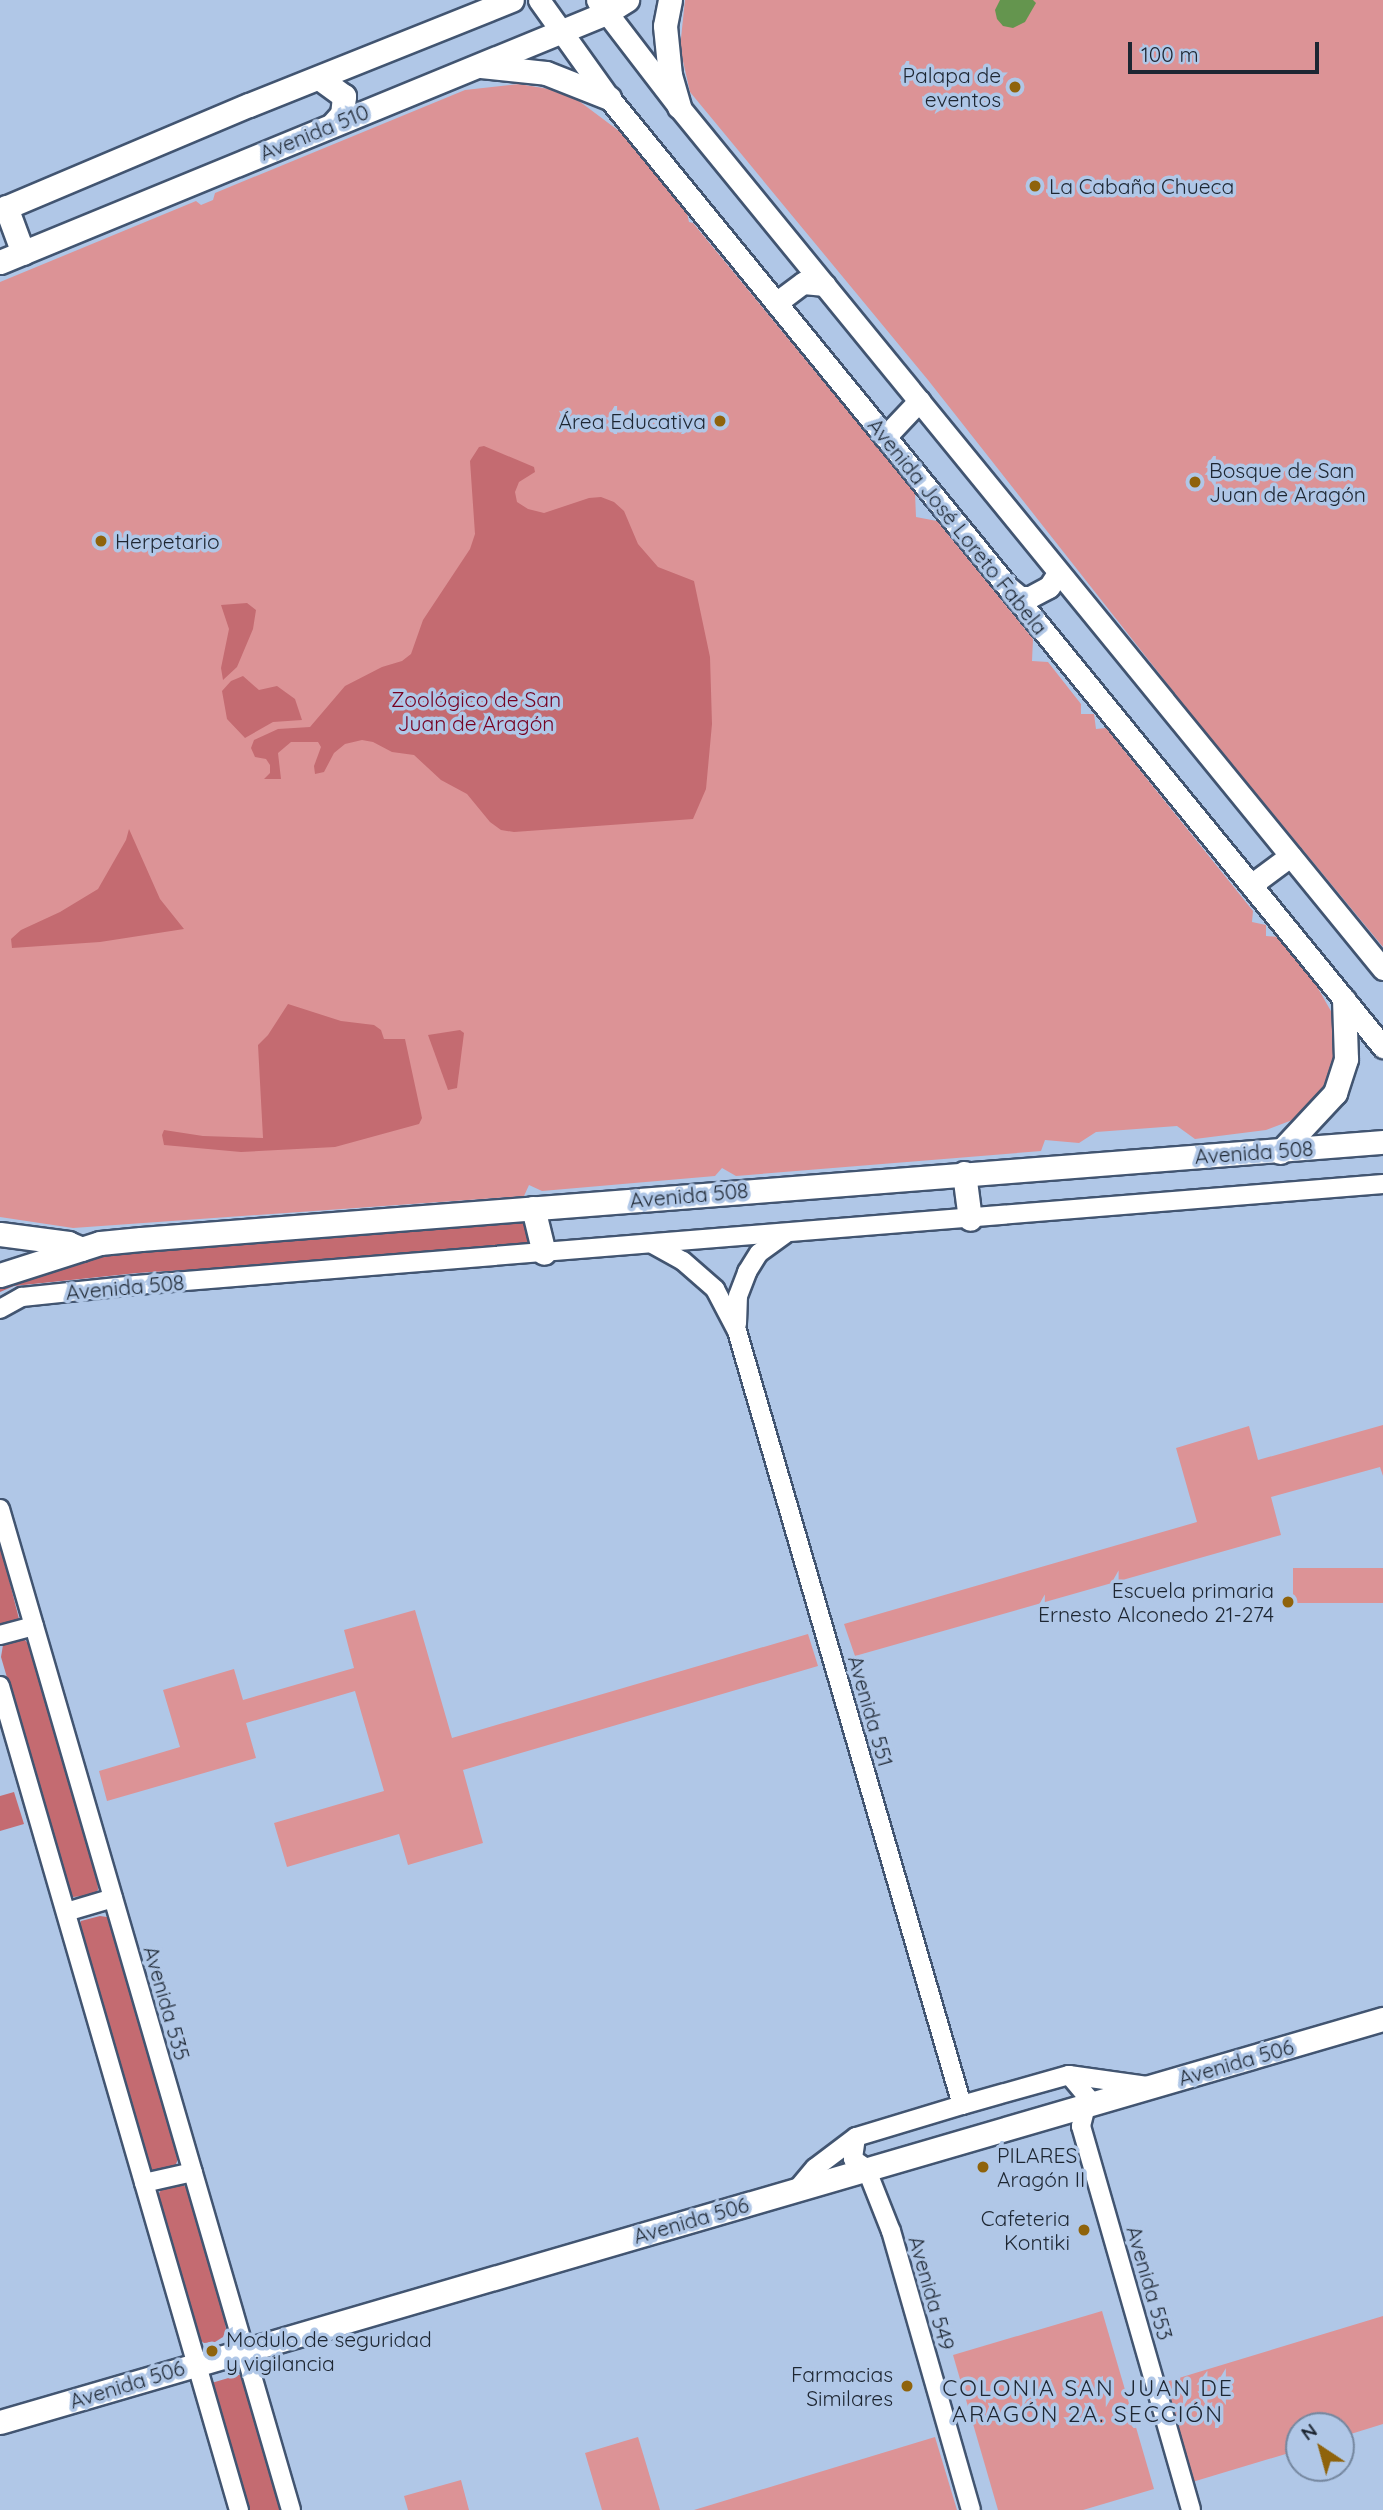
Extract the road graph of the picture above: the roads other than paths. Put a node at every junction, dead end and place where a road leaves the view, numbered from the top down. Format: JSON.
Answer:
{"nodes":[{"id":1,"x":479,"y":0,"type":"edge"},
{"id":2,"x":512,"y":0,"type":"edge"},
{"id":3,"x":539,"y":0,"type":"edge"},
{"id":4,"x":627,"y":0,"type":"edge"},
{"id":5,"x":670,"y":0,"type":"edge"},
{"id":6,"x":602,"y":6,"type":"edge"},
{"id":7,"x":463,"y":20,"type":"junction"},
{"id":8,"x":559,"y":32,"type":"junction"},
{"id":9,"x":474,"y":66,"type":"junction"},
{"id":10,"x":319,"y":78,"type":"junction"},
{"id":11,"x":609,"y":98,"type":"junction"},
{"id":12,"x":679,"y":107,"type":"junction"},
{"id":13,"x":334,"y":123,"type":"junction"},
{"id":14,"x":3,"y":209,"type":"edge"},
{"id":15,"x":23,"y":253,"type":"junction"},
{"id":16,"x":0,"y":262,"type":"edge"},
{"id":17,"x":806,"y":263,"type":"junction"},
{"id":18,"x":759,"y":281,"type":"junction"},
{"id":19,"x":825,"y":285,"type":"junction"},
{"id":20,"x":776,"y":303,"type":"junction"},
{"id":21,"x":919,"y":401,"type":"junction"},
{"id":22,"x":885,"y":437,"type":"junction"},
{"id":23,"x":1058,"y":573,"type":"junction"},
{"id":24,"x":1010,"y":589,"type":"junction"},
{"id":25,"x":1076,"y":595,"type":"junction"},
{"id":26,"x":1032,"y":618,"type":"junction"},
{"id":27,"x":1290,"y":856,"type":"junction"},
{"id":28,"x":1251,"y":886,"type":"junction"},
{"id":29,"x":1383,"y":970,"type":"edge"},
{"id":30,"x":1344,"y":1000,"type":"junction"},
{"id":31,"x":1383,"y":1047,"type":"edge"},
{"id":32,"x":1383,"y":1142,"type":"edge"},
{"id":33,"x":1280,"y":1152,"type":"junction"},
{"id":34,"x":964,"y":1173,"type":"junction"},
{"id":35,"x":1383,"y":1184,"type":"edge"},
{"id":36,"x":533,"y":1208,"type":"junction"},
{"id":37,"x":970,"y":1219,"type":"junction"},
{"id":38,"x":0,"y":1234,"type":"edge"},
{"id":39,"x":785,"y":1234,"type":"junction"},
{"id":40,"x":654,"y":1245,"type":"junction"},
{"id":41,"x":82,"y":1249,"type":"junction"},
{"id":42,"x":544,"y":1253,"type":"junction"},
{"id":43,"x":0,"y":1275,"type":"edge"},
{"id":44,"x":0,"y":1309,"type":"edge"},
{"id":45,"x":737,"y":1331,"type":"junction"},
{"id":46,"x":0,"y":1509,"type":"edge"},
{"id":47,"x":34,"y":1626,"type":"junction"},
{"id":48,"x":0,"y":1635,"type":"edge"},
{"id":49,"x":0,"y":1686,"type":"edge"},
{"id":50,"x":113,"y":1898,"type":"junction"},
{"id":51,"x":66,"y":1912,"type":"junction"},
{"id":52,"x":1383,"y":2019,"type":"edge"},
{"id":53,"x":1069,"y":2075,"type":"junction"},
{"id":54,"x":1152,"y":2087,"type":"junction"},
{"id":55,"x":1088,"y":2104,"type":"junction"},
{"id":56,"x":962,"y":2105,"type":"junction"},
{"id":57,"x":856,"y":2137,"type":"junction"},
{"id":58,"x":866,"y":2168,"type":"junction"},
{"id":59,"x":193,"y":2172,"type":"junction"},
{"id":60,"x":144,"y":2183,"type":"junction"},
{"id":61,"x":798,"y":2188,"type":"junction"},
{"id":62,"x":244,"y":2349,"type":"junction"},
{"id":63,"x":196,"y":2363,"type":"junction"},
{"id":64,"x":0,"y":2422,"type":"edge"},
{"id":65,"x":239,"y":2510,"type":"edge"},
{"id":66,"x":291,"y":2510,"type":"edge"},
{"id":67,"x":971,"y":2510,"type":"edge"},
{"id":68,"x":1192,"y":2510,"type":"edge"}],
"edges":[{"from":1,"to":7,"type":"main road"},
{"from":2,"to":7,"type":"main road"},
{"from":3,"to":8,"type":"main road","name":"Avenida José Loreto Fabela"},
{"from":4,"to":6,"type":"main road","name":"Avenida 510"},
{"from":5,"to":12,"type":"main road"},
{"from":6,"to":8,"type":"main road","name":"Avenida 510"},
{"from":6,"to":12,"type":"main road"},
{"from":7,"to":10,"type":"main road"},
{"from":8,"to":9,"type":"main road","name":"Avenida 510"},
{"from":8,"to":11,"type":"main road","name":"Avenida José Loreto Fabela"},
{"from":9,"to":11,"type":"main road"},
{"from":9,"to":13,"type":"main road","name":"Avenida 510"},
{"from":10,"to":13,"type":"main road"},
{"from":10,"to":14,"type":"main road"},
{"from":11,"to":18,"type":"main road","name":"Avenida José Loreto Fabela"},
{"from":12,"to":17,"type":"main road"},
{"from":13,"to":15,"type":"main road","name":"Avenida 510"},
{"from":14,"to":15,"type":"main road"},
{"from":15,"to":16,"type":"main road","name":"Avenida 510"},
{"from":17,"to":18,"type":"main road"},
{"from":17,"to":19,"type":"main road"},
{"from":18,"to":20,"type":"main road","name":"Avenida José Loreto Fabela"},
{"from":19,"to":20,"type":"main road"},
{"from":19,"to":21,"type":"main road"},
{"from":20,"to":22,"type":"main road","name":"Avenida José Loreto Fabela"},
{"from":21,"to":22,"type":"main road"},
{"from":21,"to":23,"type":"main road"},
{"from":22,"to":24,"type":"main road","name":"Avenida José Loreto Fabela"},
{"from":23,"to":24,"type":"main road"},
{"from":23,"to":25,"type":"main road"},
{"from":24,"to":26,"type":"main road","name":"Avenida José Loreto Fabela"},
{"from":25,"to":26,"type":"main road"},
{"from":25,"to":27,"type":"main road"},
{"from":26,"to":28,"type":"main road","name":"Avenida José Loreto Fabela"},
{"from":27,"to":28,"type":"main road"},
{"from":27,"to":29,"type":"main road"},
{"from":28,"to":30,"type":"main road","name":"Avenida José Loreto Fabela"},
{"from":30,"to":31,"type":"main road","name":"Avenida José Loreto Fabela"},
{"from":30,"to":33,"type":"main road"},
{"from":32,"to":33,"type":"main road","name":"Avenida 508"},
{"from":33,"to":34,"type":"main road","name":"Avenida 508"},
{"from":34,"to":36,"type":"main road","name":"Avenida 508"},
{"from":34,"to":37,"type":"main road"},
{"from":35,"to":37,"type":"street","name":"Avenida 508"},
{"from":36,"to":41,"type":"main road","name":"Avenida 508"},
{"from":36,"to":42,"type":"main road"},
{"from":37,"to":39,"type":"street","name":"Avenida 508"},
{"from":38,"to":41,"type":"main road"},
{"from":39,"to":40,"type":"street","name":"Avenida 508"},
{"from":39,"to":45,"type":"street","name":"Avenida 551"},
{"from":40,"to":42,"type":"street","name":"Avenida 508"},
{"from":40,"to":45,"type":"street","name":"Avenida 551"},
{"from":41,"to":43,"type":"main road","name":"Avenida 508"},
{"from":42,"to":44,"type":"street","name":"Avenida 508"},
{"from":45,"to":56,"type":"street","name":"Avenida 551"},
{"from":46,"to":47,"type":"street","name":"Avenida 535"},
{"from":47,"to":48,"type":"street"},
{"from":47,"to":50,"type":"street","name":"Avenida 535"},
{"from":49,"to":51,"type":"street"},
{"from":50,"to":51,"type":"street"},
{"from":50,"to":59,"type":"street","name":"Avenida 535"},
{"from":51,"to":60,"type":"street"},
{"from":52,"to":54,"type":"main road","name":"Avenida 506"},
{"from":53,"to":54,"type":"street"},
{"from":53,"to":55,"type":"street"},
{"from":53,"to":56,"type":"street"},
{"from":54,"to":55,"type":"main road","name":"Avenida 506"},
{"from":55,"to":58,"type":"main road","name":"Avenida 506"},
{"from":55,"to":68,"type":"street","name":"Avenida 553"},
{"from":56,"to":57,"type":"street"},
{"from":57,"to":58,"type":"street","name":"Avenida 549"},
{"from":57,"to":61,"type":"street"},
{"from":58,"to":61,"type":"main road","name":"Avenida 506"},
{"from":58,"to":67,"type":"street","name":"Avenida 549"},
{"from":59,"to":60,"type":"street"},
{"from":59,"to":62,"type":"street","name":"Avenida 535"},
{"from":60,"to":63,"type":"street"},
{"from":61,"to":62,"type":"main road","name":"Avenida 506"},
{"from":62,"to":63,"type":"main road","name":"Avenida 506"},
{"from":62,"to":66,"type":"street","name":"Avenida 535"},
{"from":63,"to":64,"type":"main road","name":"Avenida 506"},
{"from":63,"to":65,"type":"street"}]}
